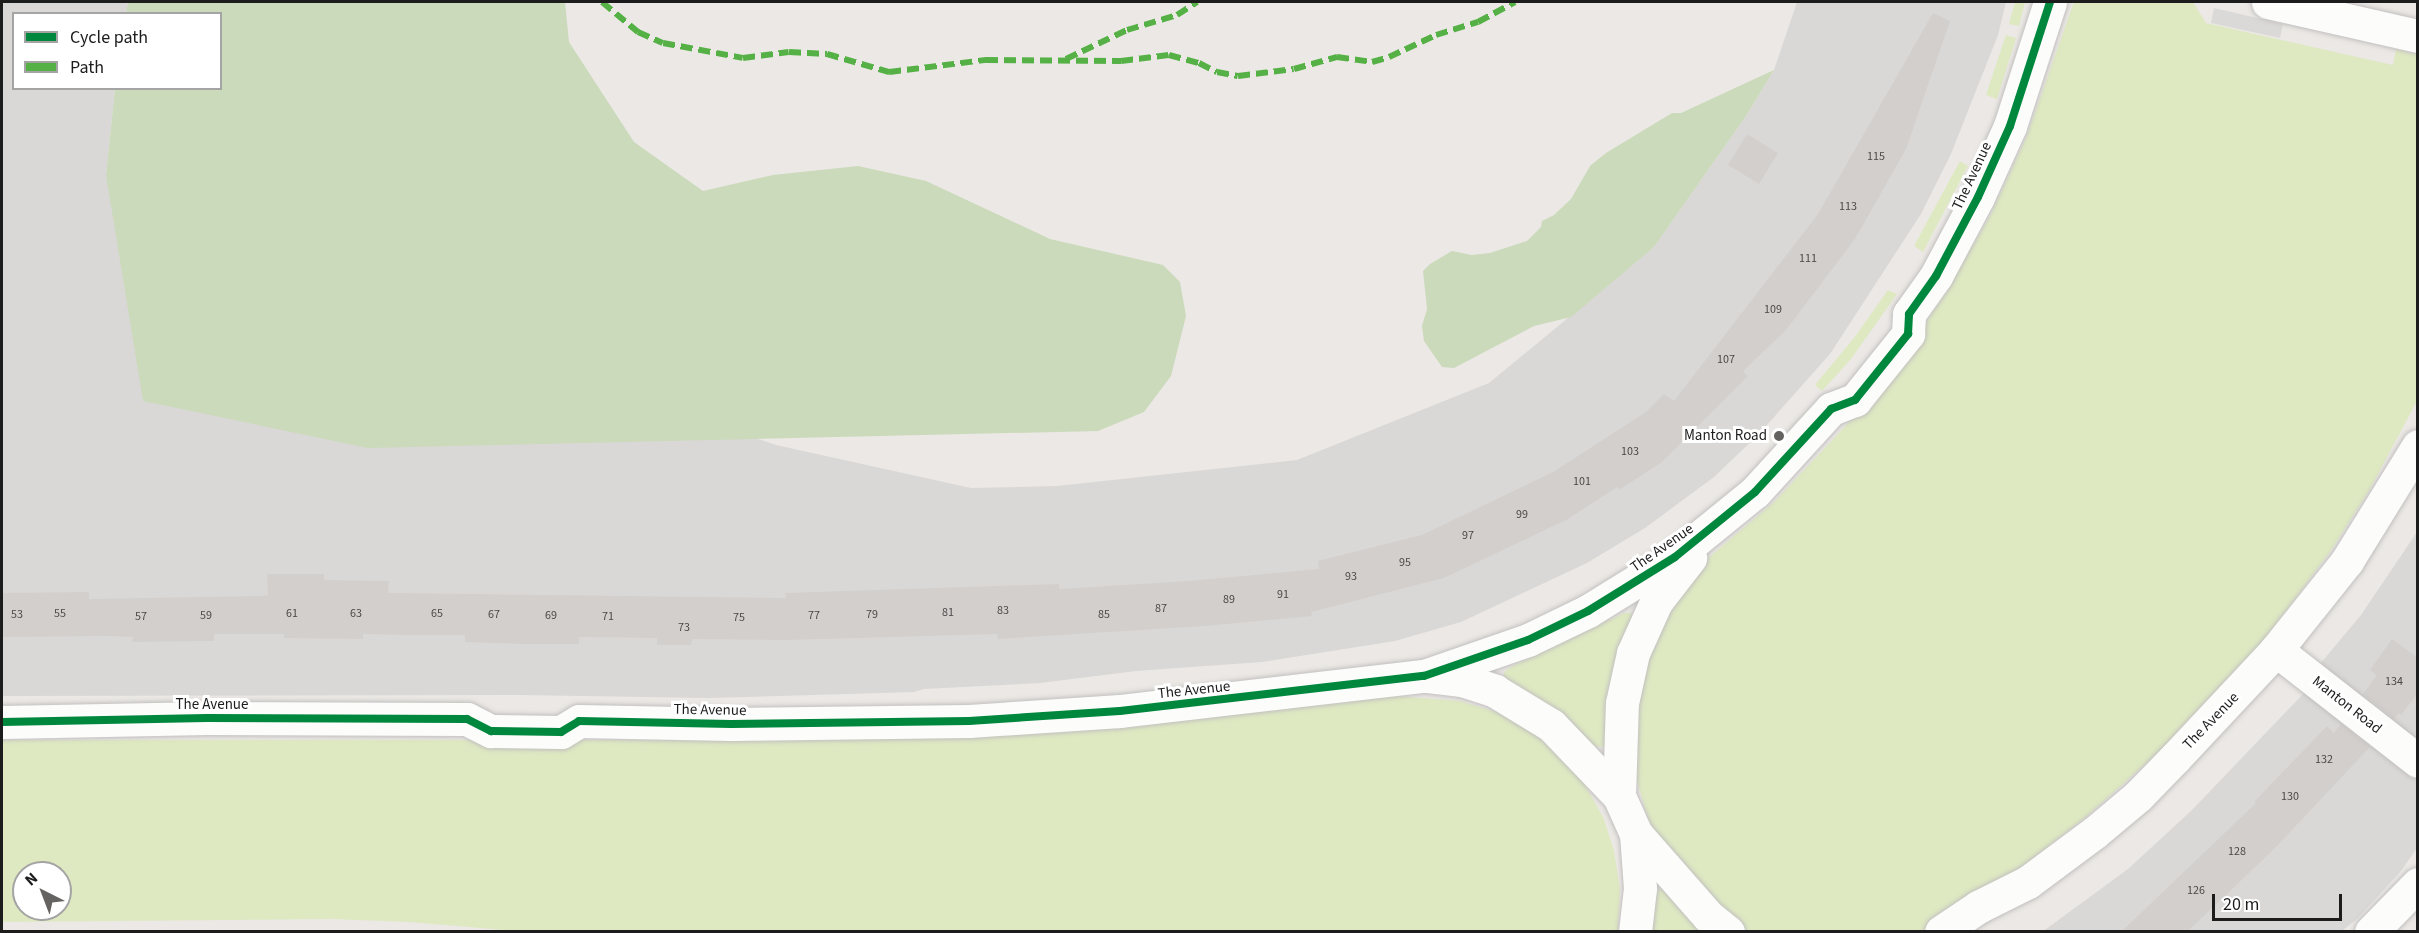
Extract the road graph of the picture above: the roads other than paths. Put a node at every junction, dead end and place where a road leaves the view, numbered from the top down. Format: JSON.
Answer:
{"nodes":[{"id":1,"x":2050,"y":2,"type":"edge"},
{"id":2,"x":2268,"y":2,"type":"edge"},
{"id":3,"x":2418,"y":36,"type":"edge"},
{"id":4,"x":2418,"y":446,"type":"edge"},
{"id":5,"x":1755,"y":492,"type":"junction"},
{"id":6,"x":2276,"y":650,"type":"junction"},
{"id":7,"x":1424,"y":676,"type":"junction"},
{"id":8,"x":2,"y":722,"type":"edge"},
{"id":9,"x":2418,"y":761,"type":"edge"},
{"id":10,"x":1619,"y":796,"type":"junction"},
{"id":11,"x":1636,"y":834,"type":"junction"},
{"id":12,"x":2418,"y":884,"type":"edge"},
{"id":13,"x":1635,"y":932,"type":"edge"},
{"id":14,"x":1728,"y":932,"type":"edge"},
{"id":15,"x":1941,"y":932,"type":"edge"},
{"id":16,"x":2371,"y":932,"type":"edge"}],
"edges":[{"from":1,"to":5,"type":"street","name":"The Avenue"},
{"from":2,"to":3,"type":"street"},
{"from":4,"to":6,"type":"street","name":"The Avenue"},
{"from":5,"to":7,"type":"street","name":"The Avenue"},
{"from":5,"to":10,"type":"street","name":"The Avenue"},
{"from":6,"to":9,"type":"street","name":"Manton Road"},
{"from":6,"to":15,"type":"street","name":"The Avenue"},
{"from":7,"to":8,"type":"street","name":"The Avenue"},
{"from":7,"to":10,"type":"street","name":"The Avenue"},
{"from":10,"to":11,"type":"street","name":"The Avenue"},
{"from":11,"to":13,"type":"street","name":"The Avenue"},
{"from":11,"to":14,"type":"street","name":"The Avenue"},
{"from":12,"to":16,"type":"street"}]}
